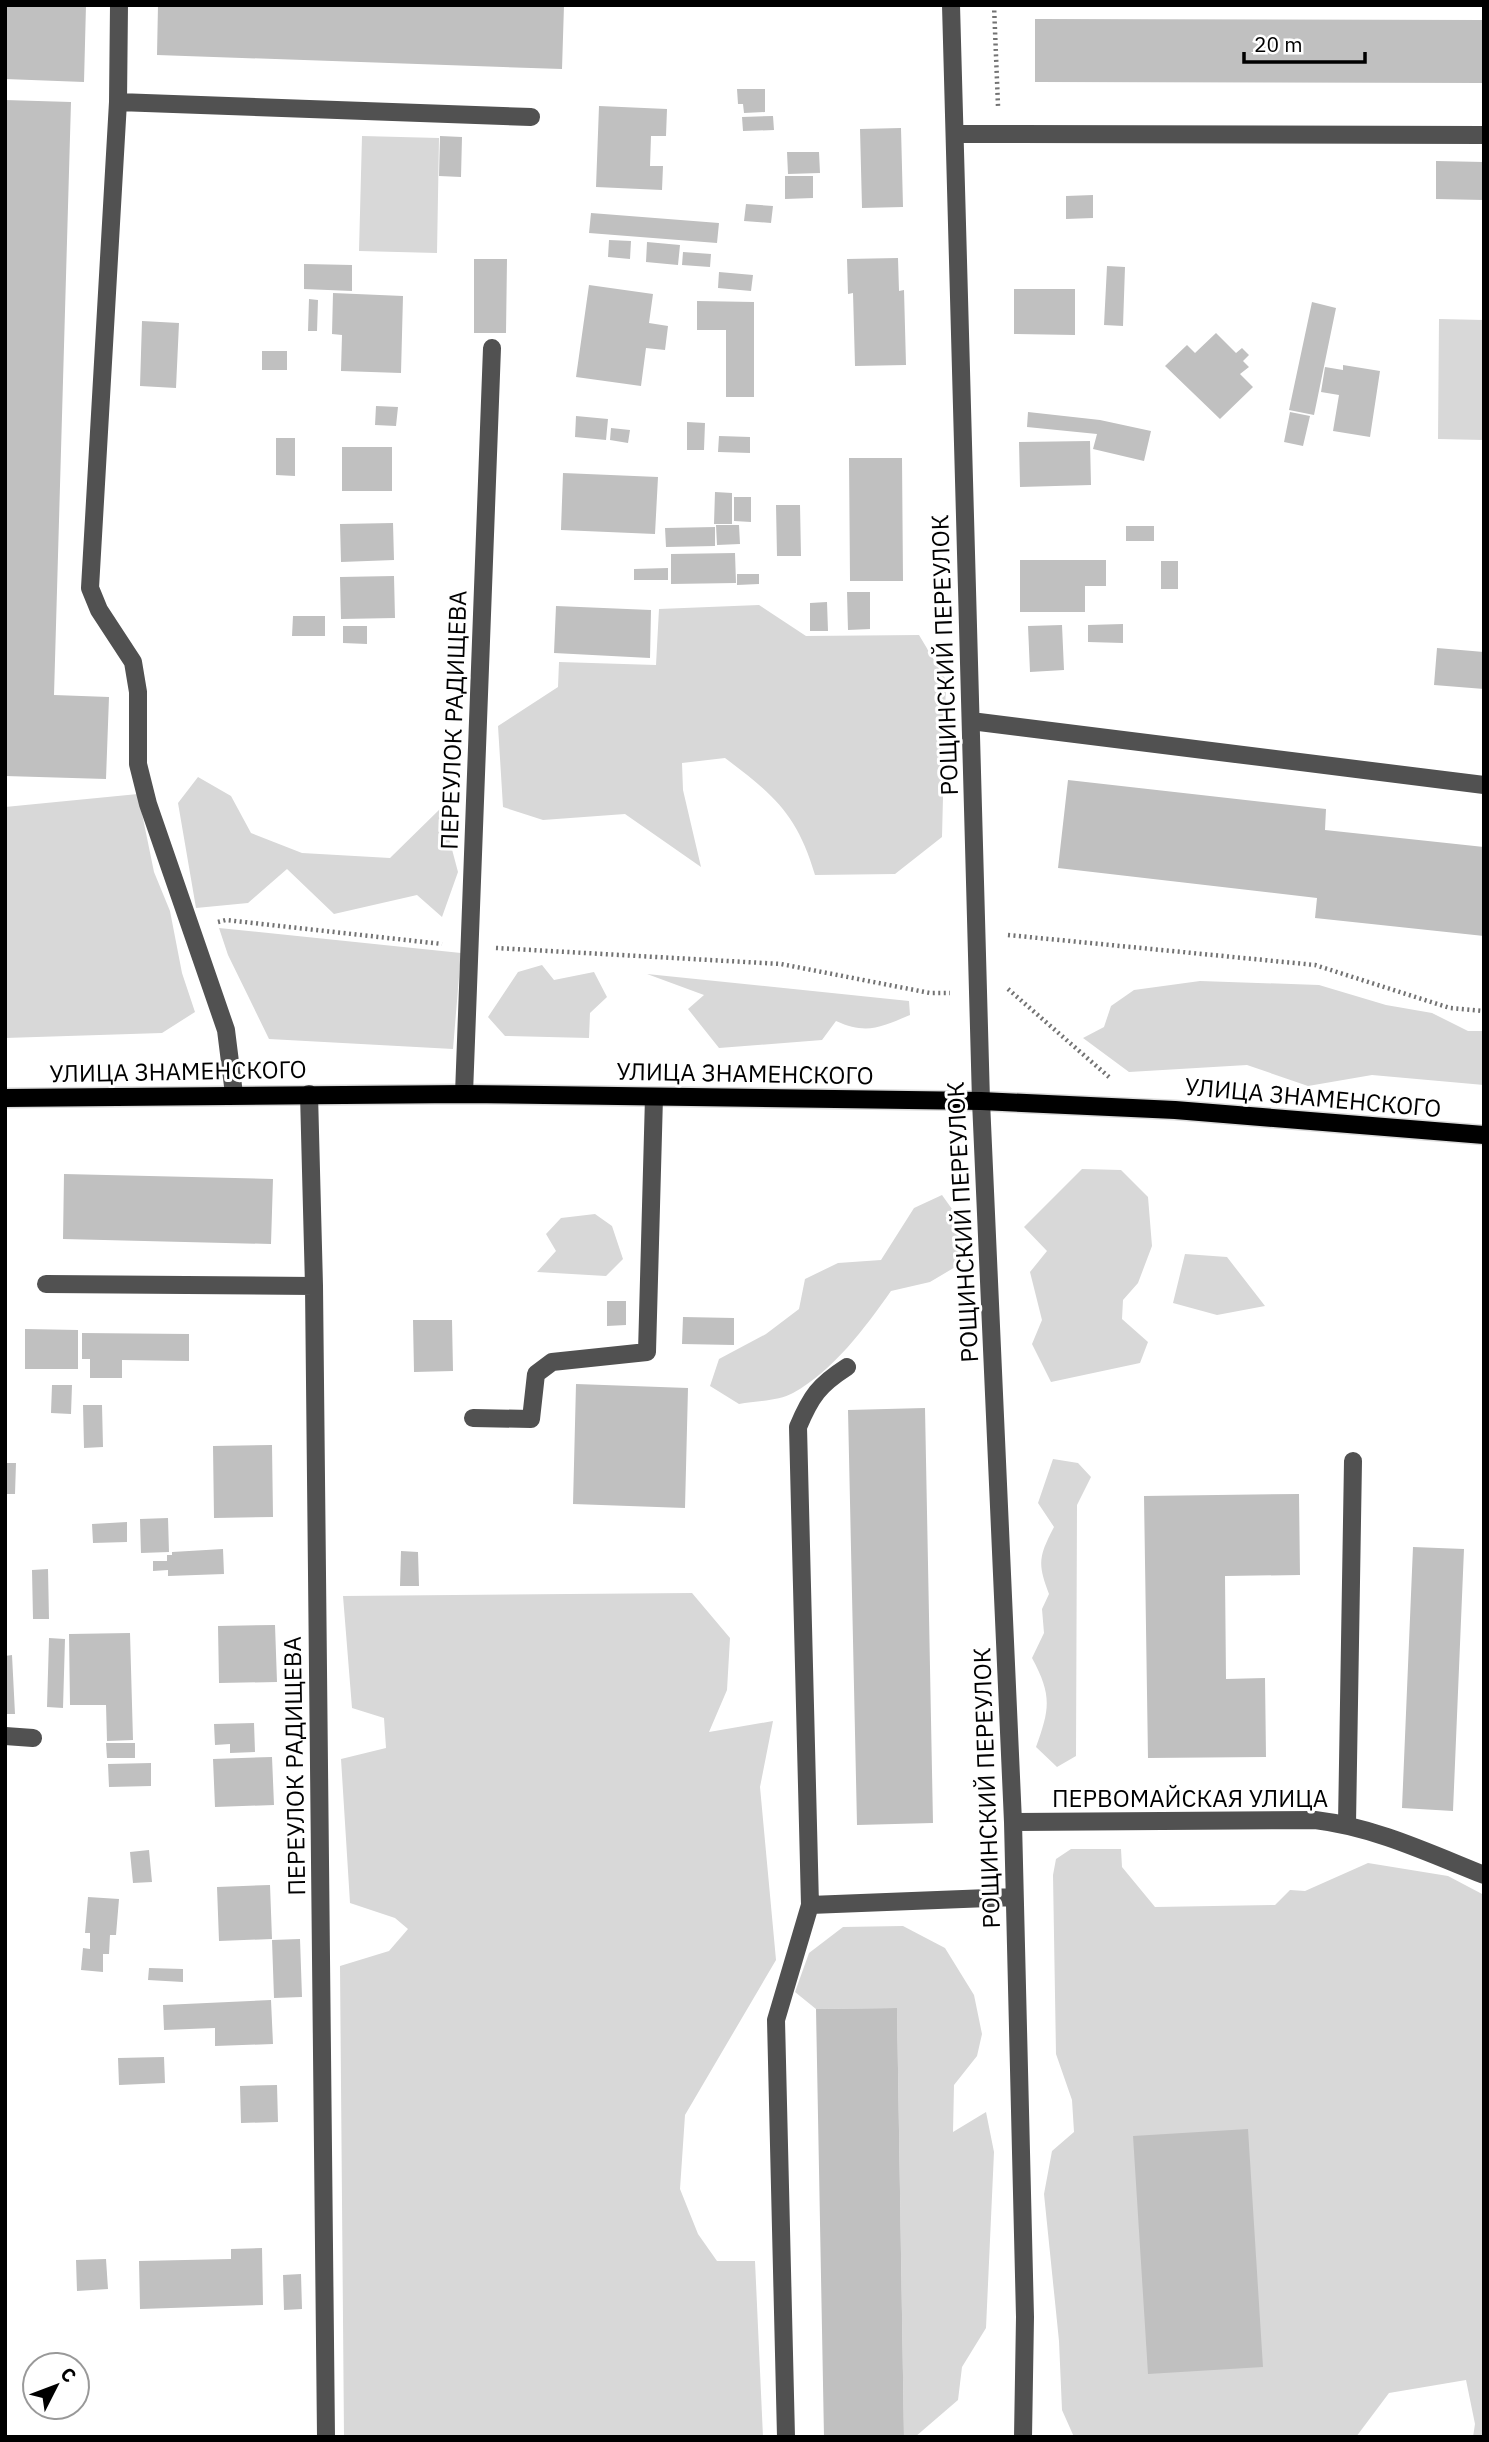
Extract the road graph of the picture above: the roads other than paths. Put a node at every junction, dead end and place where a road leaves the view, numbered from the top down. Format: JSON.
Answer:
{"nodes":[{"id":1,"x":120,"y":5,"type":"edge"},
{"id":2,"x":951,"y":5,"type":"edge"},
{"id":3,"x":118,"y":102,"type":"junction"},
{"id":4,"x":531,"y":117,"type":"dead end"},
{"id":5,"x":955,"y":134,"type":"junction"},
{"id":6,"x":1484,"y":135,"type":"edge"},
{"id":7,"x":492,"y":348,"type":"dead end"},
{"id":8,"x":971,"y":721,"type":"junction"},
{"id":9,"x":1484,"y":785,"type":"edge"},
{"id":10,"x":234,"y":1094,"type":"junction"},
{"id":11,"x":309,"y":1094,"type":"junction"},
{"id":12,"x":464,"y":1094,"type":"junction"},
{"id":13,"x":654,"y":1097,"type":"junction"},
{"id":14,"x":5,"y":1098,"type":"edge"},
{"id":15,"x":981,"y":1101,"type":"junction"},
{"id":16,"x":1484,"y":1135,"type":"edge"},
{"id":17,"x":46,"y":1284,"type":"dead end"},
{"id":18,"x":314,"y":1286,"type":"junction"},
{"id":19,"x":847,"y":1367,"type":"dead end"},
{"id":20,"x":473,"y":1418,"type":"dead end"},
{"id":21,"x":1353,"y":1461,"type":"dead end"},
{"id":22,"x":5,"y":1736,"type":"edge"},
{"id":23,"x":33,"y":1738,"type":"dead end"},
{"id":24,"x":1013,"y":1822,"type":"junction"},
{"id":25,"x":1348,"y":1824,"type":"junction"},
{"id":26,"x":1484,"y":1875,"type":"edge"},
{"id":27,"x":1014,"y":1897,"type":"junction"},
{"id":28,"x":810,"y":1905,"type":"junction"},
{"id":29,"x":326,"y":2437,"type":"edge"},
{"id":30,"x":786,"y":2437,"type":"edge"},
{"id":31,"x":1023,"y":2437,"type":"edge"}],
"edges":[{"from":1,"to":3,"type":"street"},
{"from":2,"to":5,"type":"street","name":"РОЩИНСКИЙ ПЕРЕУЛОК"},
{"from":3,"to":4,"type":"street"},
{"from":3,"to":10,"type":"street"},
{"from":5,"to":6,"type":"street"},
{"from":5,"to":8,"type":"street","name":"РОЩИНСКИЙ ПЕРЕУЛОК"},
{"from":7,"to":12,"type":"street","name":"ПЕРЕУЛОК РАДИЩЕВА"},
{"from":8,"to":9,"type":"street"},
{"from":8,"to":15,"type":"street","name":"РОЩИНСКИЙ ПЕРЕУЛОК"},
{"from":10,"to":11,"type":"main road","name":"УЛИЦА ЗНАМЕНСКОГО"},
{"from":10,"to":14,"type":"main road","name":"УЛИЦА ЗНАМЕНСКОГО"},
{"from":11,"to":12,"type":"main road","name":"УЛИЦА ЗНАМЕНСКОГО"},
{"from":11,"to":18,"type":"street","name":"ПЕРЕУЛОК РАДИЩЕВА"},
{"from":12,"to":13,"type":"main road","name":"УЛИЦА ЗНАМЕНСКОГО"},
{"from":13,"to":15,"type":"main road","name":"УЛИЦА ЗНАМЕНСКОГО"},
{"from":13,"to":20,"type":"street"},
{"from":15,"to":16,"type":"main road","name":"УЛИЦА ЗНАМЕНСКОГО"},
{"from":15,"to":24,"type":"street","name":"РОЩИНСКИЙ ПЕРЕУЛОК"},
{"from":17,"to":18,"type":"street"},
{"from":18,"to":29,"type":"street","name":"ПЕРЕУЛОК РАДИЩЕВА"},
{"from":19,"to":28,"type":"street"},
{"from":21,"to":25,"type":"street"},
{"from":22,"to":23,"type":"street"},
{"from":24,"to":25,"type":"street","name":"ПЕРВОМАЙСКАЯ УЛИЦА"},
{"from":24,"to":27,"type":"street","name":"РОЩИНСКИЙ ПЕРЕУЛОК"},
{"from":25,"to":26,"type":"street","name":"ПЕРВОМАЙСКАЯ УЛИЦА"},
{"from":27,"to":28,"type":"street"},
{"from":27,"to":31,"type":"street","name":"РОЩИНСКИЙ ПЕРЕУЛОК"},
{"from":28,"to":30,"type":"street"}]}
